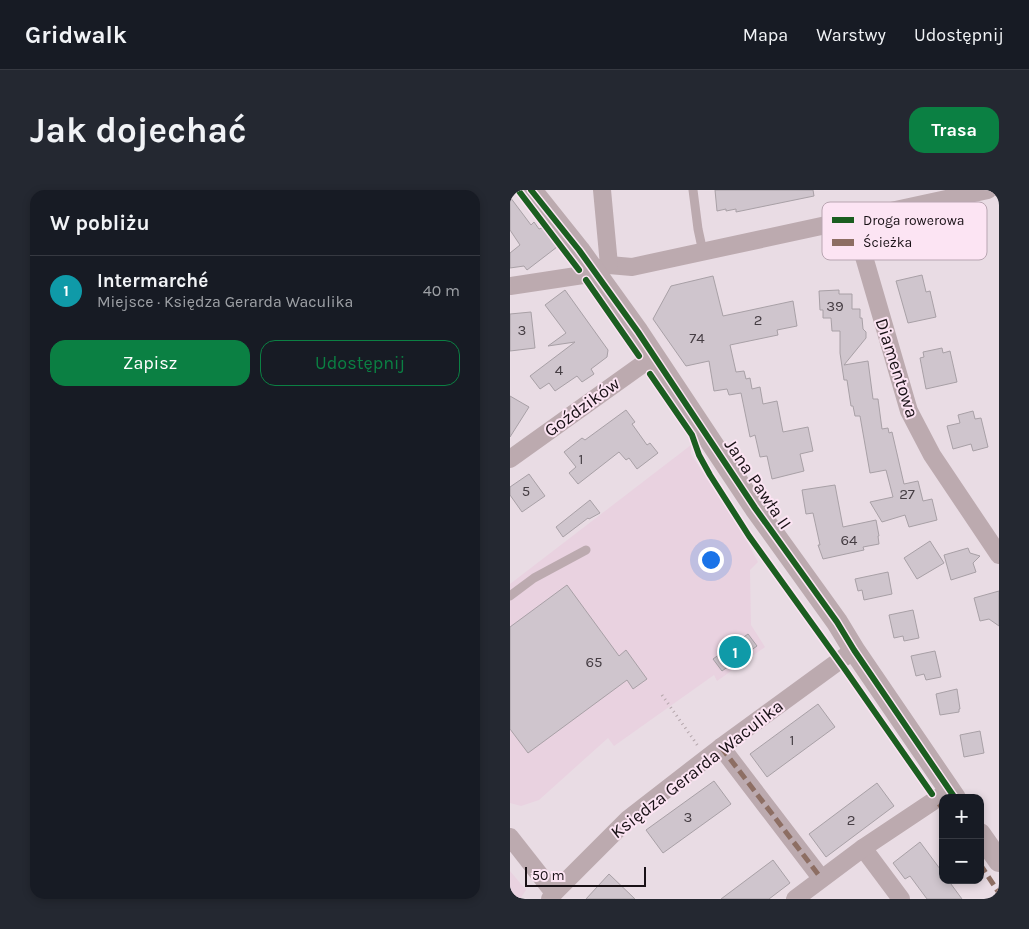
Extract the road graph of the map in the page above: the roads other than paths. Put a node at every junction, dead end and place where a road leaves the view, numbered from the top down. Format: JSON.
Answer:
{"nodes":[{"id":1,"x":531,"y":190,"type":"edge"},
{"id":2,"x":602,"y":190,"type":"edge"},
{"id":3,"x":693,"y":190,"type":"edge"},
{"id":4,"x":988,"y":190,"type":"edge"},
{"id":5,"x":932,"y":202,"type":"edge"},
{"id":6,"x":822,"y":226,"type":"edge"},
{"id":7,"x":703,"y":252,"type":"junction"},
{"id":8,"x":865,"y":260,"type":"edge"},
{"id":9,"x":602,"y":268,"type":"junction"},
{"id":10,"x":510,"y":286,"type":"edge"},
{"id":11,"x":654,"y":356,"type":"junction"},
{"id":12,"x":511,"y":457,"type":"edge"},
{"id":13,"x":586,"y":550,"type":"dead end"},
{"id":14,"x":999,"y":555,"type":"edge"},
{"id":15,"x":510,"y":596,"type":"edge"},
{"id":16,"x":854,"y":650,"type":"junction"},
{"id":17,"x":721,"y":747,"type":"junction"},
{"id":18,"x":952,"y":794,"type":"edge"},
{"id":19,"x":939,"y":802,"type":"edge"},
{"id":20,"x":510,"y":838,"type":"edge"},
{"id":21,"x":984,"y":839,"type":"edge"},
{"id":22,"x":863,"y":848,"type":"junction"},
{"id":23,"x":999,"y":861,"type":"edge"},
{"id":24,"x":821,"y":878,"type":"junction"},
{"id":25,"x":554,"y":897,"type":"edge"},
{"id":26,"x":796,"y":899,"type":"edge"},
{"id":27,"x":901,"y":899,"type":"edge"}],
"edges":[{"from":1,"to":9,"type":"street","name":"Jana Pawła II"},
{"from":2,"to":9,"type":"street"},
{"from":3,"to":7,"type":"lane"},
{"from":4,"to":5,"type":"street"},
{"from":6,"to":7,"type":"street"},
{"from":7,"to":9,"type":"street"},
{"from":8,"to":14,"type":"street","name":"Diamentowa"},
{"from":9,"to":10,"type":"street"},
{"from":9,"to":11,"type":"street","name":"Jana Pawła II"},
{"from":11,"to":12,"type":"street","name":"Goździków"},
{"from":11,"to":16,"type":"street","name":"Jana Pawła II"},
{"from":13,"to":15,"type":"lane"},
{"from":16,"to":17,"type":"street","name":"Księdza Gerarda Waculika"},
{"from":16,"to":18,"type":"street","name":"Jana Pawła II"},
{"from":17,"to":24,"type":"street"},
{"from":17,"to":25,"type":"street","name":"Księdza Gerarda Waculika"},
{"from":19,"to":22,"type":"street"},
{"from":20,"to":25,"type":"street"},
{"from":21,"to":23,"type":"street"},
{"from":22,"to":24,"type":"street"},
{"from":22,"to":27,"type":"street"},
{"from":24,"to":26,"type":"street"}]}
